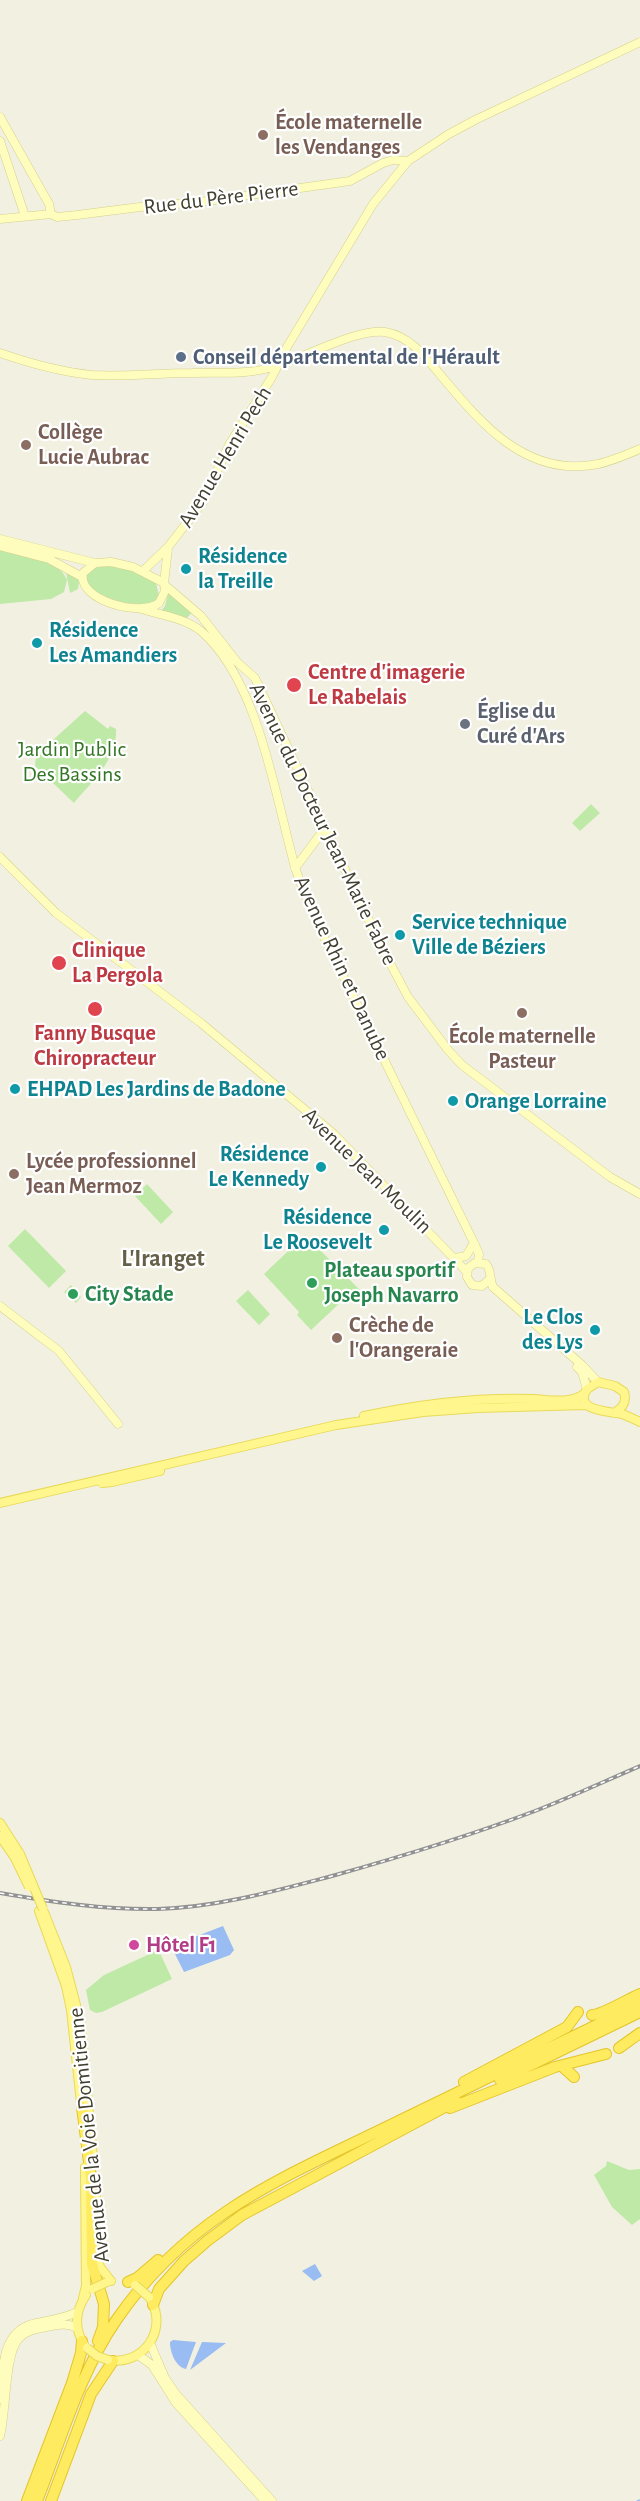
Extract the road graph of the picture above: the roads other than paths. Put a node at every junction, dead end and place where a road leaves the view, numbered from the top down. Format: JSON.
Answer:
{"nodes":[{"id":1,"x":640,"y":42,"type":"edge"},
{"id":2,"x":0,"y":117,"type":"edge"},
{"id":3,"x":0,"y":141,"type":"edge"},
{"id":4,"x":408,"y":161,"type":"junction"},
{"id":5,"x":386,"y":162,"type":"junction"},
{"id":6,"x":394,"y":177,"type":"junction"},
{"id":7,"x":51,"y":214,"type":"junction"},
{"id":8,"x":26,"y":216,"type":"junction"},
{"id":9,"x":0,"y":219,"type":"edge"},
{"id":10,"x":287,"y":347,"type":"junction"},
{"id":11,"x":0,"y":352,"type":"edge"},
{"id":12,"x":298,"y":358,"type":"junction"},
{"id":13,"x":279,"y":365,"type":"junction"},
{"id":14,"x":267,"y":370,"type":"junction"},
{"id":15,"x":266,"y":387,"type":"junction"},
{"id":16,"x":640,"y":448,"type":"edge"},
{"id":17,"x":0,"y":539,"type":"edge"},
{"id":18,"x":0,"y":546,"type":"edge"},
{"id":19,"x":168,"y":547,"type":"junction"},
{"id":20,"x":95,"y":563,"type":"junction"},
{"id":21,"x":143,"y":571,"type":"junction"},
{"id":22,"x":82,"y":577,"type":"junction"},
{"id":23,"x":165,"y":585,"type":"junction"},
{"id":24,"x":141,"y":609,"type":"junction"},
{"id":25,"x":326,"y":827,"type":"junction"},
{"id":26,"x":333,"y":844,"type":"junction"},
{"id":27,"x":312,"y":847,"type":"junction"},
{"id":28,"x":292,"y":853,"type":"junction"},
{"id":29,"x":0,"y":856,"type":"edge"},
{"id":30,"x":295,"y":868,"type":"junction"},
{"id":31,"x":640,"y":1194,"type":"edge"},
{"id":32,"x":474,"y":1243,"type":"junction"},
{"id":33,"x":455,"y":1258,"type":"junction"},
{"id":34,"x":475,"y":1263,"type":"junction"},
{"id":35,"x":466,"y":1272,"type":"junction"},
{"id":36,"x":490,"y":1279,"type":"junction"},
{"id":37,"x":482,"y":1286,"type":"junction"},
{"id":38,"x":0,"y":1306,"type":"edge"},
{"id":39,"x":598,"y":1382,"type":"junction"},
{"id":40,"x":585,"y":1391,"type":"junction"},
{"id":41,"x":498,"y":1399,"type":"junction"},
{"id":42,"x":455,"y":1402,"type":"junction"},
{"id":43,"x":586,"y":1405,"type":"junction"},
{"id":44,"x":623,"y":1405,"type":"junction"},
{"id":45,"x":478,"y":1408,"type":"junction"},
{"id":46,"x":423,"y":1412,"type":"junction"},
{"id":47,"x":614,"y":1413,"type":"junction"},
{"id":48,"x":640,"y":1420,"type":"edge"},
{"id":49,"x":118,"y":1424,"type":"dead end"},
{"id":50,"x":336,"y":1425,"type":"junction"},
{"id":51,"x":204,"y":1457,"type":"junction"},
{"id":52,"x":96,"y":1483,"type":"junction"},
{"id":53,"x":0,"y":1503,"type":"edge"},
{"id":54,"x":0,"y":1823,"type":"edge"},
{"id":55,"x":0,"y":1836,"type":"edge"},
{"id":56,"x":17,"y":1856,"type":"junction"},
{"id":57,"x":41,"y":1910,"type":"junction"},
{"id":58,"x":640,"y":1994,"type":"edge"},
{"id":59,"x":640,"y":2004,"type":"edge"},
{"id":60,"x":578,"y":2012,"type":"dead end"},
{"id":61,"x":640,"y":2012,"type":"edge"},
{"id":62,"x":592,"y":2015,"type":"dead end"},
{"id":63,"x":608,"y":2024,"type":"junction"},
{"id":64,"x":640,"y":2033,"type":"edge"},
{"id":65,"x":583,"y":2036,"type":"junction"},
{"id":66,"x":619,"y":2048,"type":"dead end"},
{"id":67,"x":606,"y":2054,"type":"dead end"},
{"id":68,"x":562,"y":2066,"type":"junction"},
{"id":69,"x":574,"y":2077,"type":"dead end"},
{"id":70,"x":456,"y":2101,"type":"junction"},
{"id":71,"x":82,"y":2107,"type":"junction"},
{"id":72,"x":397,"y":2122,"type":"junction"},
{"id":73,"x":372,"y":2139,"type":"junction"},
{"id":74,"x":109,"y":2282,"type":"junction"},
{"id":75,"x":131,"y":2284,"type":"junction"},
{"id":76,"x":83,"y":2298,"type":"junction"},
{"id":77,"x":151,"y":2301,"type":"junction"},
{"id":78,"x":77,"y":2312,"type":"junction"},
{"id":79,"x":77,"y":2328,"type":"junction"},
{"id":80,"x":150,"y":2343,"type":"junction"},
{"id":81,"x":84,"y":2345,"type":"junction"},
{"id":82,"x":138,"y":2355,"type":"junction"},
{"id":83,"x":110,"y":2361,"type":"junction"},
{"id":84,"x":0,"y":2399,"type":"edge"},
{"id":85,"x":0,"y":2436,"type":"edge"},
{"id":86,"x":50,"y":2467,"type":"junction"},
{"id":87,"x":27,"y":2501,"type":"edge"},
{"id":88,"x":37,"y":2501,"type":"edge"},
{"id":89,"x":45,"y":2501,"type":"edge"},
{"id":90,"x":51,"y":2501,"type":"edge"},
{"id":91,"x":265,"y":2501,"type":"edge"},
{"id":92,"x":272,"y":2501,"type":"edge"}],
"edges":[{"from":1,"to":4,"type":"street"},
{"from":2,"to":7,"type":"street"},
{"from":3,"to":8,"type":"street"},
{"from":4,"to":5,"type":"street","name":"Rue du Père Pierre"},
{"from":4,"to":6,"type":"street"},
{"from":5,"to":6,"type":"street"},
{"from":5,"to":7,"type":"street","name":"Rue du Père Pierre"},
{"from":6,"to":10,"type":"street"},
{"from":7,"to":8,"type":"street","name":"Rue du Père Pierre"},
{"from":8,"to":9,"type":"street","name":"Rue du Père Pierre"},
{"from":10,"to":12,"type":"street"},
{"from":10,"to":13,"type":"street"},
{"from":11,"to":14,"type":"street"},
{"from":12,"to":13,"type":"street"},
{"from":12,"to":16,"type":"street"},
{"from":13,"to":14,"type":"street"},
{"from":14,"to":15,"type":"street","name":"Avenue Henri Pech"},
{"from":14,"to":15,"type":"street"},
{"from":15,"to":19,"type":"street","name":"Avenue Henri Pech"},
{"from":17,"to":20,"type":"street","name":"Avenue du Docteur Jean-Marie Fabre"},
{"from":18,"to":22,"type":"street"},
{"from":19,"to":21,"type":"street","name":"Avenue Henri Pech"},
{"from":19,"to":23,"type":"street","name":"Avenue Henri Pech"},
{"from":20,"to":21,"type":"street","name":"Avenue du Docteur Jean-Marie Fabre"},
{"from":20,"to":22,"type":"street"},
{"from":21,"to":23,"type":"street","name":"Avenue du Docteur Jean-Marie Fabre"},
{"from":22,"to":24,"type":"street","name":"Avenue Rhin et Danube"},
{"from":23,"to":24,"type":"street"},
{"from":23,"to":25,"type":"street","name":"Avenue du Docteur Jean-Marie Fabre"},
{"from":24,"to":28,"type":"street","name":"Avenue Rhin et Danube"},
{"from":25,"to":26,"type":"street","name":"Avenue du Docteur Jean-Marie Fabre"},
{"from":25,"to":27,"type":"street"},
{"from":26,"to":27,"type":"street"},
{"from":26,"to":31,"type":"street","name":"Avenue du Docteur Jean-Marie Fabre"},
{"from":27,"to":28,"type":"street"},
{"from":27,"to":30,"type":"street"},
{"from":28,"to":30,"type":"street","name":"Avenue Rhin et Danube"},
{"from":29,"to":33,"type":"street","name":"Avenue Jean Moulin"},
{"from":30,"to":32,"type":"street","name":"Avenue Rhin et Danube"},
{"from":32,"to":33,"type":"street"},
{"from":32,"to":34,"type":"street","name":"Avenue Rhin et Danube"},
{"from":33,"to":34,"type":"street","name":"Avenue Jean Moulin"},
{"from":33,"to":35,"type":"street","name":"Avenue Jean Moulin"},
{"from":34,"to":35,"type":"street"},
{"from":34,"to":36,"type":"street"},
{"from":35,"to":37,"type":"street"},
{"from":36,"to":37,"type":"street"},
{"from":36,"to":39,"type":"street"},
{"from":37,"to":40,"type":"street"},
{"from":38,"to":49,"type":"street"},
{"from":39,"to":40,"type":"main road"},
{"from":39,"to":44,"type":"main road"},
{"from":40,"to":41,"type":"main road"},
{"from":40,"to":43,"type":"main road"},
{"from":41,"to":42,"type":"main road"},
{"from":41,"to":45,"type":"main road"},
{"from":42,"to":46,"type":"main road"},
{"from":42,"to":50,"type":"main road"},
{"from":43,"to":45,"type":"main road"},
{"from":43,"to":47,"type":"main road"},
{"from":44,"to":47,"type":"main road"},
{"from":44,"to":48,"type":"main road"},
{"from":45,"to":46,"type":"main road"},
{"from":46,"to":50,"type":"main road"},
{"from":47,"to":48,"type":"main road"},
{"from":50,"to":51,"type":"main road"},
{"from":51,"to":52,"type":"main road"},
{"from":51,"to":52,"type":"main road"},
{"from":52,"to":53,"type":"main road"},
{"from":54,"to":56,"type":"main road","name":"Avenue de la Voie Domitienne"},
{"from":55,"to":56,"type":"main road","name":"Avenue de la Voie Domitienne"},
{"from":56,"to":57,"type":"main road","name":"Avenue de la Voie Domitienne","bridge":true},
{"from":57,"to":71,"type":"main road","name":"Avenue de la Voie Domitienne"},
{"from":57,"to":74,"type":"main road","name":"Avenue de la Voie Domitienne"},
{"from":58,"to":62,"type":"highway"},
{"from":59,"to":63,"type":"highway"},
{"from":60,"to":72,"type":"highway"},
{"from":61,"to":63,"type":"highway"},
{"from":63,"to":65,"type":"highway"},
{"from":64,"to":66,"type":"highway"},
{"from":65,"to":70,"type":"highway"},
{"from":65,"to":72,"type":"highway"},
{"from":67,"to":68,"type":"highway"},
{"from":68,"to":69,"type":"highway"},
{"from":68,"to":73,"type":"highway"},
{"from":70,"to":73,"type":"highway"},
{"from":70,"to":89,"type":"highway"},
{"from":71,"to":76,"type":"main road","name":"Avenue de la Voie Domitienne"},
{"from":71,"to":86,"type":"highway"},
{"from":72,"to":73,"type":"highway"},
{"from":73,"to":75,"type":"highway"},
{"from":73,"to":77,"type":"highway"},
{"from":73,"to":86,"type":"highway"},
{"from":74,"to":75,"type":"main road"},
{"from":74,"to":76,"type":"main road","bridge":true},
{"from":75,"to":77,"type":"main road","bridge":true},
{"from":76,"to":78,"type":"main road"},
{"from":77,"to":80,"type":"main road"},
{"from":78,"to":79,"type":"main road"},
{"from":78,"to":84,"type":"street"},
{"from":79,"to":81,"type":"main road"},
{"from":79,"to":85,"type":"street"},
{"from":80,"to":82,"type":"main road"},
{"from":80,"to":92,"type":"street"},
{"from":81,"to":83,"type":"main road","bridge":true},
{"from":81,"to":87,"type":"highway"},
{"from":82,"to":83,"type":"main road"},
{"from":82,"to":91,"type":"street"},
{"from":83,"to":90,"type":"highway"},
{"from":86,"to":88,"type":"highway"}]}
